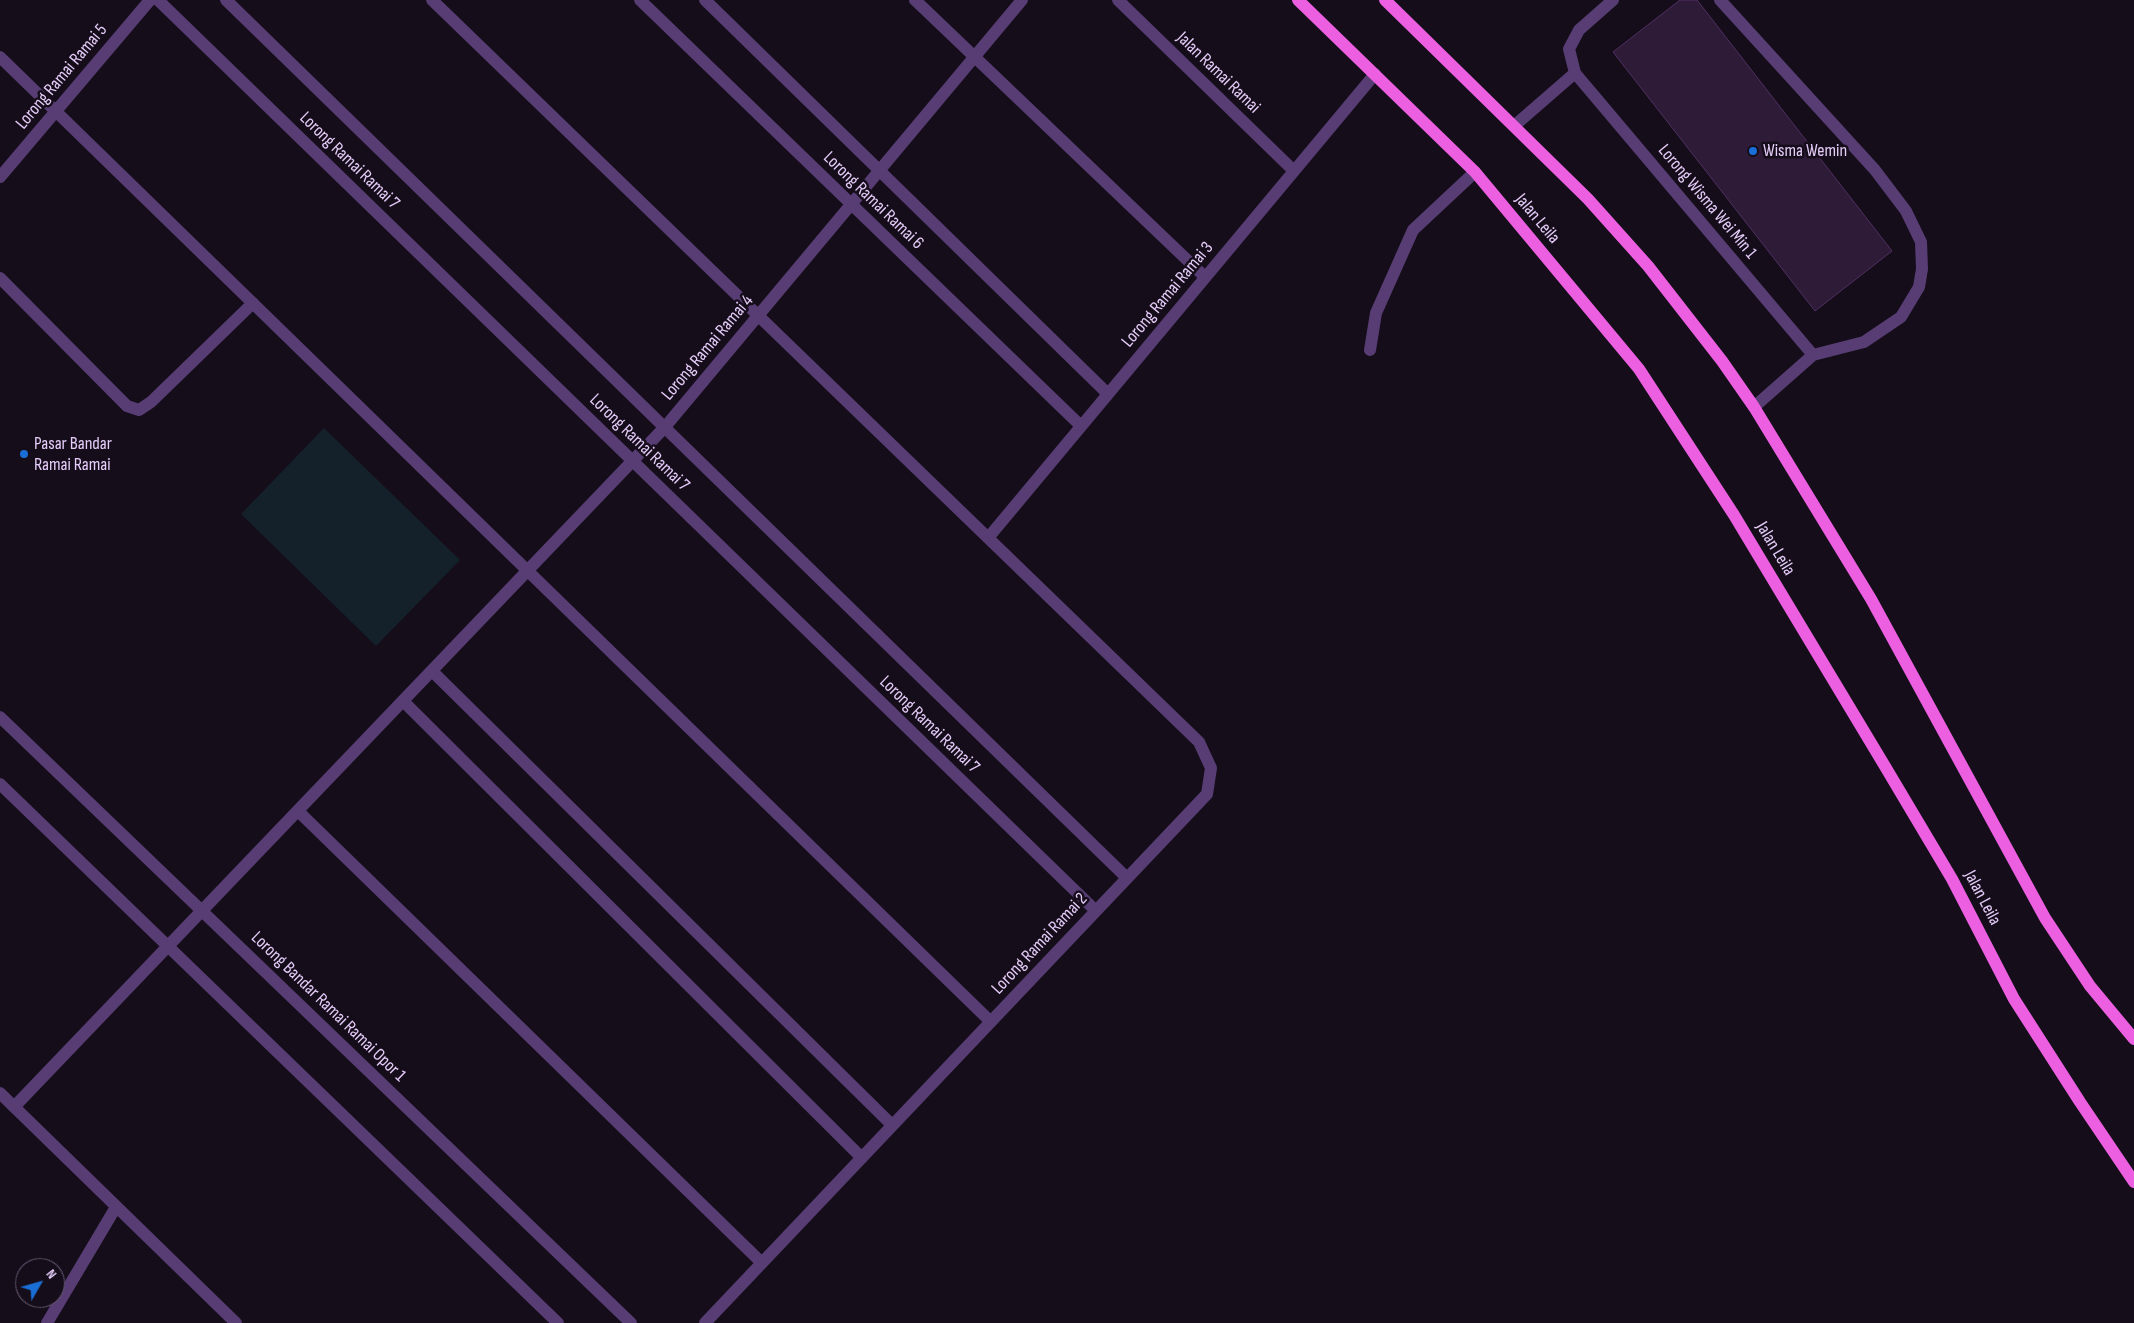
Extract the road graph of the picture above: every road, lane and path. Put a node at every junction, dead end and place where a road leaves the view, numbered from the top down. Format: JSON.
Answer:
{"nodes":[{"id":1,"x":150,"y":0,"type":"edge"},
{"id":2,"x":158,"y":0,"type":"edge"},
{"id":3,"x":226,"y":0,"type":"edge"},
{"id":4,"x":432,"y":0,"type":"edge"},
{"id":5,"x":640,"y":0,"type":"edge"},
{"id":6,"x":705,"y":0,"type":"edge"},
{"id":7,"x":915,"y":0,"type":"edge"},
{"id":8,"x":1022,"y":0,"type":"edge"},
{"id":9,"x":1118,"y":0,"type":"edge"},
{"id":10,"x":1298,"y":0,"type":"edge"},
{"id":11,"x":1385,"y":0,"type":"edge"},
{"id":12,"x":1613,"y":0,"type":"edge"},
{"id":13,"x":1720,"y":0,"type":"edge"},
{"id":14,"x":0,"y":57,"type":"edge"},
{"id":15,"x":974,"y":57,"type":"junction"},
{"id":16,"x":1575,"y":73,"type":"junction"},
{"id":17,"x":1375,"y":74,"type":"junction"},
{"id":18,"x":56,"y":111,"type":"junction"},
{"id":19,"x":1514,"y":126,"type":"junction"},
{"id":20,"x":879,"y":170,"type":"junction"},
{"id":21,"x":1294,"y":171,"type":"junction"},
{"id":22,"x":1476,"y":172,"type":"junction"},
{"id":23,"x":0,"y":177,"type":"edge"},
{"id":24,"x":851,"y":204,"type":"junction"},
{"id":25,"x":0,"y":278,"type":"edge"},
{"id":26,"x":1205,"y":278,"type":"junction"},
{"id":27,"x":254,"y":303,"type":"junction"},
{"id":28,"x":758,"y":316,"type":"junction"},
{"id":29,"x":1370,"y":350,"type":"dead end"},
{"id":30,"x":1813,"y":355,"type":"junction"},
{"id":31,"x":1108,"y":394,"type":"junction"},
{"id":32,"x":1754,"y":407,"type":"junction"},
{"id":33,"x":1081,"y":426,"type":"junction"},
{"id":34,"x":664,"y":427,"type":"junction"},
{"id":35,"x":633,"y":461,"type":"junction"},
{"id":36,"x":988,"y":538,"type":"junction"},
{"id":37,"x":528,"y":571,"type":"junction"},
{"id":38,"x":432,"y":671,"type":"junction"},
{"id":39,"x":403,"y":701,"type":"junction"},
{"id":40,"x":0,"y":717,"type":"edge"},
{"id":41,"x":0,"y":784,"type":"edge"},
{"id":42,"x":298,"y":811,"type":"junction"},
{"id":43,"x":1127,"y":878,"type":"junction"},
{"id":44,"x":202,"y":911,"type":"junction"},
{"id":45,"x":1096,"y":911,"type":"junction"},
{"id":46,"x":168,"y":946,"type":"junction"},
{"id":47,"x":990,"y":1022,"type":"junction"},
{"id":48,"x":2134,"y":1039,"type":"edge"},
{"id":49,"x":0,"y":1093,"type":"edge"},
{"id":50,"x":14,"y":1107,"type":"junction"},
{"id":51,"x":892,"y":1125,"type":"junction"},
{"id":52,"x":862,"y":1158,"type":"junction"},
{"id":53,"x":2134,"y":1182,"type":"edge"},
{"id":54,"x":116,"y":1207,"type":"junction"},
{"id":55,"x":762,"y":1263,"type":"junction"},
{"id":56,"x":47,"y":1323,"type":"edge"},
{"id":57,"x":236,"y":1323,"type":"edge"},
{"id":58,"x":558,"y":1323,"type":"edge"},
{"id":59,"x":631,"y":1323,"type":"edge"},
{"id":60,"x":705,"y":1323,"type":"edge"}],
"edges":[{"from":1,"to":18,"type":"street","name":"Lorong Ramai Ramai 5"},
{"from":2,"to":35,"type":"street","name":"Lorong Ramai Ramai 7"},
{"from":3,"to":34,"type":"street","name":"Lorong Ramai Ramai 7"},
{"from":4,"to":28,"type":"street"},
{"from":5,"to":24,"type":"street","name":"Lorong Ramai Ramai 6"},
{"from":6,"to":20,"type":"street","name":"Lorong Ramai Ramai 6"},
{"from":7,"to":15,"type":"street"},
{"from":8,"to":15,"type":"street","name":"Lorong Ramai Ramai 4"},
{"from":9,"to":21,"type":"street","name":"Jalan Ramai Ramai"},
{"from":10,"to":17,"type":"main road","name":"Jalan Leila"},
{"from":11,"to":19,"type":"main road"},
{"from":12,"to":16,"type":"street"},
{"from":13,"to":30,"type":"street"},
{"from":14,"to":18,"type":"street"},
{"from":15,"to":20,"type":"street","name":"Lorong Ramai Ramai 4"},
{"from":15,"to":26,"type":"street"},
{"from":16,"to":19,"type":"street"},
{"from":16,"to":30,"type":"street","name":"Lorong Wisma Wei Min 1"},
{"from":17,"to":21,"type":"street","name":"Lorong Ramai Ramai 3"},
{"from":17,"to":22,"type":"main road","name":"Jalan Leila"},
{"from":18,"to":23,"type":"street","name":"Lorong Ramai Ramai 5"},
{"from":18,"to":27,"type":"street"},
{"from":19,"to":32,"type":"main road"},
{"from":20,"to":24,"type":"street","name":"Lorong Ramai Ramai 4"},
{"from":20,"to":31,"type":"street","name":"Lorong Ramai Ramai 6"},
{"from":21,"to":26,"type":"street","name":"Lorong Ramai Ramai 3"},
{"from":22,"to":29,"type":"street"},
{"from":22,"to":53,"type":"main road","name":"Jalan Leila"},
{"from":24,"to":28,"type":"street","name":"Lorong Ramai Ramai 4"},
{"from":24,"to":33,"type":"street","name":"Lorong Ramai Ramai 6"},
{"from":25,"to":27,"type":"street"},
{"from":26,"to":31,"type":"street","name":"Lorong Ramai Ramai 3"},
{"from":27,"to":37,"type":"street"},
{"from":28,"to":34,"type":"street","name":"Lorong Ramai Ramai 4"},
{"from":28,"to":36,"type":"street"},
{"from":30,"to":32,"type":"street"},
{"from":31,"to":33,"type":"street","name":"Lorong Ramai Ramai 3"},
{"from":32,"to":48,"type":"main road"},
{"from":33,"to":36,"type":"street","name":"Lorong Ramai Ramai 3"},
{"from":34,"to":35,"type":"street","name":"Lorong Ramai Ramai 4"},
{"from":34,"to":43,"type":"street","name":"Lorong Ramai Ramai 7"},
{"from":35,"to":37,"type":"street","name":"Lorong Ramai Ramai 4"},
{"from":35,"to":45,"type":"street","name":"Lorong Ramai Ramai 7"},
{"from":36,"to":43,"type":"street","name":"Lorong Ramai Ramai 2"},
{"from":37,"to":38,"type":"street","name":"Lorong Ramai Ramai 4"},
{"from":37,"to":47,"type":"street"},
{"from":38,"to":39,"type":"street","name":"Lorong Ramai Ramai 4"},
{"from":38,"to":51,"type":"street"},
{"from":39,"to":42,"type":"street","name":"Lorong Ramai Ramai 4"},
{"from":39,"to":52,"type":"street"},
{"from":40,"to":44,"type":"street","name":"Lorong Bandar Ramai Ramai Opor 1"},
{"from":41,"to":46,"type":"street"},
{"from":42,"to":44,"type":"street","name":"Lorong Ramai Ramai 4"},
{"from":42,"to":55,"type":"street"},
{"from":43,"to":45,"type":"street","name":"Lorong Ramai Ramai 2"},
{"from":44,"to":46,"type":"street","name":"Lorong Ramai Ramai 4"},
{"from":44,"to":59,"type":"street","name":"Lorong Bandar Ramai Ramai Opor 1"},
{"from":45,"to":47,"type":"street","name":"Lorong Ramai Ramai 2"},
{"from":46,"to":50,"type":"street","name":"Lorong Ramai Ramai 4"},
{"from":46,"to":58,"type":"street"},
{"from":47,"to":51,"type":"street","name":"Lorong Ramai Ramai 2"},
{"from":49,"to":50,"type":"street"},
{"from":50,"to":54,"type":"street"},
{"from":51,"to":52,"type":"street","name":"Lorong Ramai Ramai 2"},
{"from":52,"to":55,"type":"street","name":"Lorong Ramai Ramai 2"},
{"from":54,"to":56,"type":"street"},
{"from":54,"to":57,"type":"street"},
{"from":55,"to":60,"type":"street","name":"Lorong Ramai Ramai 2"}]}
